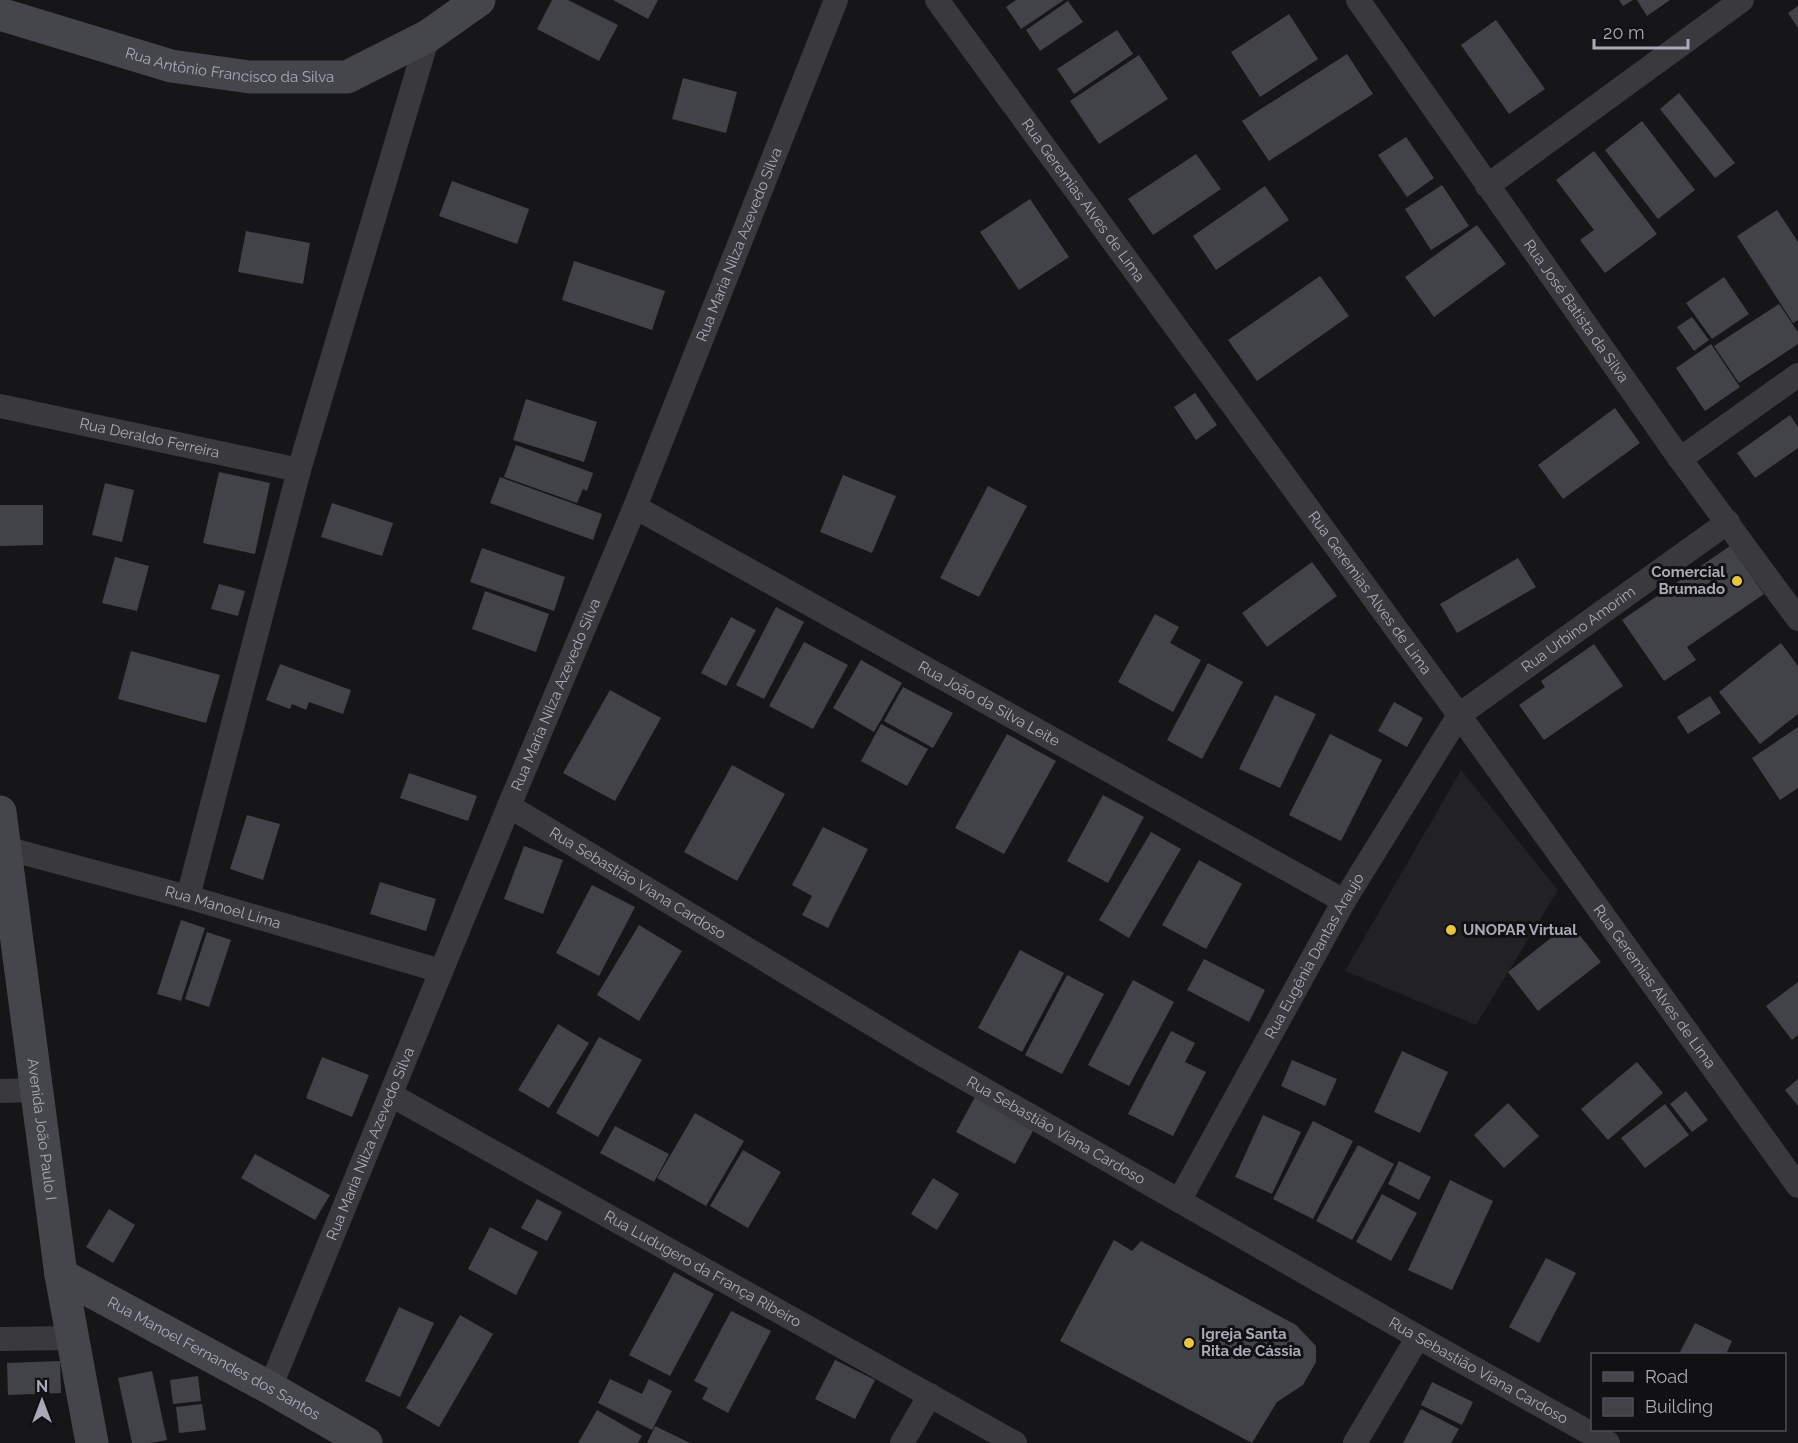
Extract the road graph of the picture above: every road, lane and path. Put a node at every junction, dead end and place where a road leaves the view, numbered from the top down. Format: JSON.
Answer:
{"nodes":[{"id":1,"x":479,"y":0,"type":"edge"},
{"id":2,"x":836,"y":0,"type":"edge"},
{"id":3,"x":937,"y":0,"type":"edge"},
{"id":4,"x":1358,"y":0,"type":"edge"},
{"id":5,"x":1742,"y":0,"type":"edge"},
{"id":6,"x":0,"y":14,"type":"edge"},
{"id":7,"x":428,"y":36,"type":"junction"},
{"id":8,"x":1487,"y":186,"type":"junction"},
{"id":9,"x":1798,"y":375,"type":"edge"},
{"id":10,"x":0,"y":406,"type":"edge"},
{"id":11,"x":1680,"y":459,"type":"junction"},
{"id":12,"x":299,"y":470,"type":"junction"},
{"id":13,"x":635,"y":507,"type":"junction"},
{"id":14,"x":1728,"y":522,"type":"junction"},
{"id":15,"x":1798,"y":619,"type":"edge"},
{"id":16,"x":1459,"y":715,"type":"junction"},
{"id":17,"x":509,"y":806,"type":"junction"},
{"id":18,"x":0,"y":812,"type":"edge"},
{"id":19,"x":5,"y":848,"type":"junction"},
{"id":20,"x":188,"y":897,"type":"junction"},
{"id":21,"x":1344,"y":901,"type":"junction"},
{"id":22,"x":441,"y":971,"type":"junction"},
{"id":23,"x":36,"y":1090,"type":"junction"},
{"id":24,"x":0,"y":1091,"type":"edge"},
{"id":25,"x":391,"y":1095,"type":"junction"},
{"id":26,"x":1798,"y":1186,"type":"edge"},
{"id":27,"x":1179,"y":1201,"type":"junction"},
{"id":28,"x":61,"y":1275,"type":"junction"},
{"id":29,"x":1418,"y":1337,"type":"junction"},
{"id":30,"x":73,"y":1338,"type":"junction"},
{"id":31,"x":0,"y":1339,"type":"edge"},
{"id":32,"x":270,"y":1388,"type":"junction"},
{"id":33,"x":930,"y":1395,"type":"junction"},
{"id":34,"x":92,"y":1443,"type":"edge"},
{"id":35,"x":366,"y":1443,"type":"edge"},
{"id":36,"x":902,"y":1443,"type":"edge"},
{"id":37,"x":1015,"y":1443,"type":"edge"},
{"id":38,"x":1355,"y":1443,"type":"edge"},
{"id":39,"x":1608,"y":1443,"type":"edge"}],
"edges":[{"from":1,"to":7,"type":"main road","name":"Rua Antônio Francisco da Silva"},
{"from":2,"to":13,"type":"street","name":"Rua Maria Nilza Azevedo Silva"},
{"from":3,"to":16,"type":"street","name":"Rua Geremias Alves de Lima"},
{"from":4,"to":8,"type":"street","name":"Rua José Batista da Silva"},
{"from":5,"to":8,"type":"street"},
{"from":6,"to":7,"type":"main road","name":"Rua Antônio Francisco da Silva"},
{"from":7,"to":12,"type":"street"},
{"from":8,"to":11,"type":"street","name":"Rua José Batista da Silva"},
{"from":9,"to":11,"type":"street"},
{"from":10,"to":12,"type":"street","name":"Rua Deraldo Ferreira"},
{"from":11,"to":14,"type":"street","name":"Rua José Batista da Silva"},
{"from":12,"to":20,"type":"street"},
{"from":13,"to":17,"type":"street","name":"Rua Maria Nilza Azevedo Silva"},
{"from":13,"to":21,"type":"street","name":"Rua João da Silva Leite"},
{"from":14,"to":15,"type":"street","name":"Rua José Batista da Silva"},
{"from":14,"to":16,"type":"street","name":"Rua Urbino Amorim"},
{"from":16,"to":21,"type":"street","name":"Rua Eugênia Dantas Araujo"},
{"from":16,"to":26,"type":"street","name":"Rua Geremias Alves de Lima"},
{"from":17,"to":22,"type":"street","name":"Rua Maria Nilza Azevedo Silva"},
{"from":17,"to":27,"type":"street","name":"Rua Sebastião Viana Cardoso"},
{"from":18,"to":19,"type":"main road","name":"Avenida João Paulo I"},
{"from":19,"to":20,"type":"street","name":"Rua Manoel Lima"},
{"from":19,"to":23,"type":"main road","name":"Avenida João Paulo I"},
{"from":20,"to":22,"type":"street","name":"Rua Manoel Lima"},
{"from":21,"to":27,"type":"street","name":"Rua Eugênia Dantas Araujo"},
{"from":22,"to":25,"type":"street","name":"Rua Maria Nilza Azevedo Silva"},
{"from":23,"to":24,"type":"street"},
{"from":23,"to":28,"type":"main road","name":"Avenida João Paulo I"},
{"from":25,"to":32,"type":"street","name":"Rua Maria Nilza Azevedo Silva"},
{"from":25,"to":33,"type":"street","name":"Rua Ludugero da França Ribeiro"},
{"from":27,"to":29,"type":"street","name":"Rua Sebastião Viana Cardoso"},
{"from":28,"to":30,"type":"main road","name":"Avenida João Paulo I"},
{"from":28,"to":32,"type":"main road","name":"Rua Manoel Fernandes dos Santos"},
{"from":29,"to":38,"type":"street"},
{"from":29,"to":39,"type":"street","name":"Rua Sebastião Viana Cardoso"},
{"from":30,"to":31,"type":"street"},
{"from":30,"to":34,"type":"main road","name":"Avenida João Paulo I"},
{"from":32,"to":35,"type":"main road","name":"Rua Manoel Fernandes dos Santos"},
{"from":33,"to":36,"type":"street"},
{"from":33,"to":37,"type":"street","name":"Rua Ludugero da França Ribeiro"}]}
